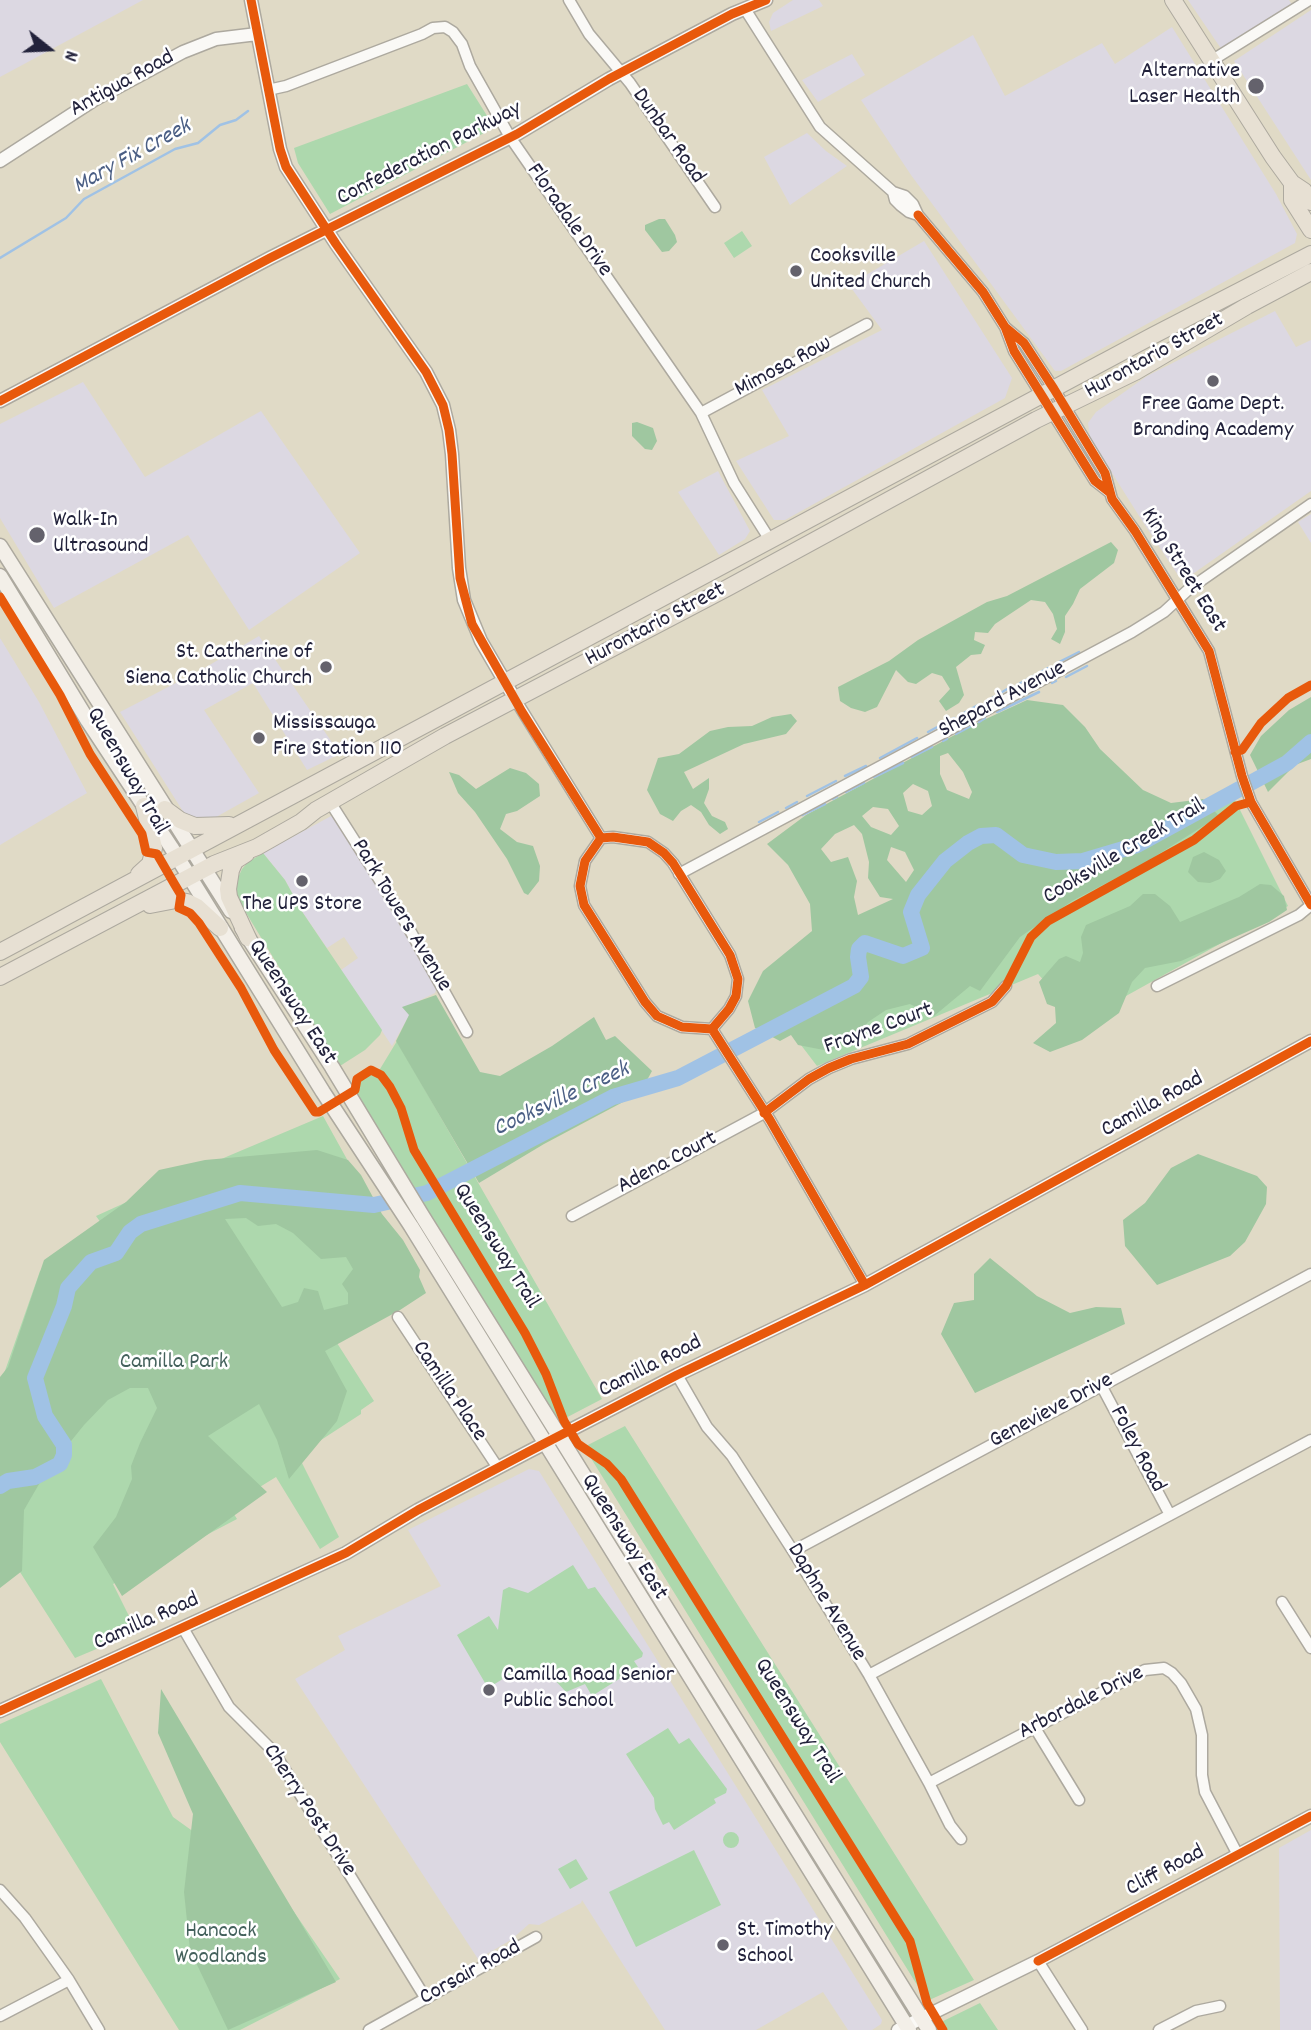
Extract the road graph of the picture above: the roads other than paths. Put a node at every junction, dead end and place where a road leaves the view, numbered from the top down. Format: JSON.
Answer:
{"nodes":[{"id":1,"x":251,"y":0,"type":"edge"},
{"id":2,"x":569,"y":0,"type":"edge"},
{"id":3,"x":765,"y":0,"type":"edge"},
{"id":4,"x":1173,"y":0,"type":"edge"},
{"id":5,"x":1309,"y":0,"type":"edge"},
{"id":6,"x":745,"y":9,"type":"junction"},
{"id":7,"x":257,"y":34,"type":"junction"},
{"id":8,"x":1211,"y":61,"type":"junction"},
{"id":9,"x":622,"y":73,"type":"junction"},
{"id":10,"x":268,"y":90,"type":"junction"},
{"id":11,"x":510,"y":136,"type":"junction"},
{"id":12,"x":0,"y":161,"type":"edge"},
{"id":13,"x":1292,"y":183,"type":"junction"},
{"id":14,"x":1311,"y":202,"type":"edge"},
{"id":15,"x":715,"y":207,"type":"dead end"},
{"id":16,"x":327,"y":230,"type":"junction"},
{"id":17,"x":1311,"y":230,"type":"edge"},
{"id":18,"x":1311,"y":254,"type":"edge"},
{"id":19,"x":1311,"y":272,"type":"edge"},
{"id":20,"x":867,"y":324,"type":"dead end"},
{"id":21,"x":1048,"y":392,"type":"junction"},
{"id":22,"x":0,"y":401,"type":"edge"},
{"id":23,"x":1059,"y":409,"type":"junction"},
{"id":24,"x":701,"y":413,"type":"junction"},
{"id":25,"x":1311,"y":504,"type":"edge"},
{"id":26,"x":770,"y":540,"type":"junction"},
{"id":27,"x":0,"y":546,"type":"edge"},
{"id":28,"x":0,"y":576,"type":"edge"},
{"id":29,"x":1178,"y":599,"type":"junction"},
{"id":30,"x":505,"y":681,"type":"junction"},
{"id":31,"x":514,"y":699,"type":"junction"},
{"id":32,"x":330,"y":802,"type":"junction"},
{"id":33,"x":144,"y":806,"type":"junction"},
{"id":34,"x":166,"y":808,"type":"junction"},
{"id":35,"x":238,"y":825,"type":"junction"},
{"id":36,"x":601,"y":838,"type":"junction"},
{"id":37,"x":257,"y":847,"type":"junction"},
{"id":38,"x":184,"y":853,"type":"junction"},
{"id":39,"x":205,"y":869,"type":"junction"},
{"id":40,"x":680,"y":874,"type":"junction"},
{"id":41,"x":190,"y":878,"type":"junction"},
{"id":42,"x":131,"y":882,"type":"junction"},
{"id":43,"x":1311,"y":905,"type":"edge"},
{"id":44,"x":128,"y":912,"type":"junction"},
{"id":45,"x":219,"y":928,"type":"junction"},
{"id":46,"x":248,"y":938,"type":"junction"},
{"id":47,"x":0,"y":952,"type":"edge"},
{"id":48,"x":0,"y":977,"type":"edge"},
{"id":49,"x":1006,"y":986,"type":"dead end"},
{"id":50,"x":1157,"y":986,"type":"dead end"},
{"id":51,"x":467,"y":1032,"type":"dead end"},
{"id":52,"x":715,"y":1032,"type":"junction"},
{"id":53,"x":1311,"y":1041,"type":"edge"},
{"id":54,"x":764,"y":1113,"type":"junction"},
{"id":55,"x":572,"y":1216,"type":"dead end"},
{"id":56,"x":1311,"y":1274,"type":"edge"},
{"id":57,"x":865,"y":1285,"type":"junction"},
{"id":58,"x":398,"y":1317,"type":"dead end"},
{"id":59,"x":677,"y":1376,"type":"junction"},
{"id":60,"x":1101,"y":1385,"type":"junction"},
{"id":61,"x":560,"y":1436,"type":"junction"},
{"id":62,"x":1311,"y":1440,"type":"edge"},
{"id":63,"x":545,"y":1443,"type":"junction"},
{"id":64,"x":498,"y":1468,"type":"junction"},
{"id":65,"x":1170,"y":1515,"type":"junction"},
{"id":66,"x":793,"y":1551,"type":"junction"},
{"id":67,"x":1282,"y":1602,"type":"dead end"},
{"id":68,"x":183,"y":1628,"type":"junction"},
{"id":69,"x":1311,"y":1648,"type":"edge"},
{"id":70,"x":869,"y":1675,"type":"junction"},
{"id":71,"x":0,"y":1710,"type":"edge"},
{"id":72,"x":1035,"y":1728,"type":"junction"},
{"id":73,"x":929,"y":1783,"type":"junction"},
{"id":74,"x":1079,"y":1800,"type":"dead end"},
{"id":75,"x":1311,"y":1816,"type":"edge"},
{"id":76,"x":961,"y":1839,"type":"dead end"},
{"id":77,"x":1238,"y":1855,"type":"junction"},
{"id":78,"x":0,"y":1890,"type":"edge"},
{"id":79,"x":536,"y":1937,"type":"dead end"},
{"id":80,"x":1038,"y":1961,"type":"junction"},
{"id":81,"x":69,"y":1980,"type":"junction"},
{"id":82,"x":426,"y":1999,"type":"junction"},
{"id":83,"x":1220,"y":2006,"type":"dead end"},
{"id":84,"x":0,"y":2016,"type":"edge"},
{"id":85,"x":925,"y":2024,"type":"edge"},
{"id":86,"x":905,"y":2029,"type":"edge"},
{"id":87,"x":99,"y":2030,"type":"edge"},
{"id":88,"x":369,"y":2030,"type":"edge"},
{"id":89,"x":1082,"y":2030,"type":"edge"},
{"id":90,"x":1160,"y":2030,"type":"edge"}],
"edges":[{"from":1,"to":7,"type":"street"},
{"from":2,"to":9,"type":"street","name":"Dunbar Road"},
{"from":3,"to":6,"type":"street","name":"Confederation Parkway"},
{"from":4,"to":8,"type":"main road"},
{"from":5,"to":8,"type":"street"},
{"from":6,"to":9,"type":"street","name":"Confederation Parkway"},
{"from":6,"to":21,"type":"street","name":"King Street East"},
{"from":7,"to":10,"type":"street"},
{"from":7,"to":12,"type":"street","name":"Antigua Road"},
{"from":8,"to":13,"type":"main road"},
{"from":9,"to":11,"type":"street","name":"Confederation Parkway"},
{"from":9,"to":15,"type":"street","name":"Dunbar Road"},
{"from":10,"to":11,"type":"street","name":"Floradale Drive"},
{"from":10,"to":16,"type":"street"},
{"from":11,"to":16,"type":"street","name":"Confederation Parkway"},
{"from":11,"to":24,"type":"street","name":"Floradale Drive"},
{"from":13,"to":14,"type":"main road"},
{"from":13,"to":17,"type":"main road"},
{"from":16,"to":22,"type":"street","name":"Confederation Parkway"},
{"from":16,"to":30,"type":"street"},
{"from":18,"to":21,"type":"main road","name":"Hurontario Street"},
{"from":19,"to":23,"type":"main road","name":"Hurontario Street"},
{"from":20,"to":24,"type":"street","name":"Mimosa Row"},
{"from":21,"to":23,"type":"street","name":"King Street East"},
{"from":21,"to":26,"type":"main road","name":"Hurontario Street"},
{"from":23,"to":29,"type":"street","name":"King Street East"},
{"from":23,"to":31,"type":"main road","name":"Hurontario Street"},
{"from":24,"to":26,"type":"street","name":"Floradale Drive"},
{"from":25,"to":29,"type":"street","name":"Shepard Avenue"},
{"from":26,"to":30,"type":"main road","name":"Hurontario Street"},
{"from":27,"to":34,"type":"main road"},
{"from":28,"to":33,"type":"main road"},
{"from":29,"to":40,"type":"street","name":"Shepard Avenue"},
{"from":29,"to":43,"type":"street","name":"King Street East"},
{"from":30,"to":31,"type":"street"},
{"from":30,"to":35,"type":"main road","name":"Hurontario Street"},
{"from":31,"to":32,"type":"main road","name":"Hurontario Street"},
{"from":31,"to":36,"type":"street"},
{"from":32,"to":37,"type":"main road","name":"Hurontario Street"},
{"from":32,"to":51,"type":"street","name":"Park Towers Avenue"},
{"from":33,"to":38,"type":"main road"},
{"from":33,"to":42,"type":"main road"},
{"from":34,"to":35,"type":"main road"},
{"from":34,"to":38,"type":"main road"},
{"from":35,"to":38,"type":"main road","name":"Hurontario Street"},
{"from":36,"to":40,"type":"street"},
{"from":36,"to":52,"type":"street"},
{"from":37,"to":39,"type":"main road","name":"Hurontario Street"},
{"from":37,"to":46,"type":"main road"},
{"from":38,"to":39,"type":"main road","name":"Queensway East"},
{"from":38,"to":41,"type":"main road","name":"Queensway East"},
{"from":38,"to":42,"type":"main road","name":"Hurontario Street"},
{"from":39,"to":41,"type":"main road","name":"Hurontario Street"},
{"from":39,"to":46,"type":"main road","name":"Queensway East"},
{"from":40,"to":52,"type":"street"},
{"from":41,"to":44,"type":"main road","name":"Hurontario Street"},
{"from":41,"to":45,"type":"main road","name":"Queensway East"},
{"from":42,"to":47,"type":"main road","name":"Hurontario Street"},
{"from":43,"to":50,"type":"street"},
{"from":44,"to":45,"type":"main road"},
{"from":44,"to":48,"type":"main road","name":"Hurontario Street"},
{"from":45,"to":63,"type":"main road","name":"Queensway East"},
{"from":46,"to":61,"type":"main road","name":"Queensway East"},
{"from":49,"to":54,"type":"street","name":"Frayne Court"},
{"from":52,"to":54,"type":"street"},
{"from":53,"to":57,"type":"street","name":"Camilla Road"},
{"from":54,"to":55,"type":"street","name":"Adena Court"},
{"from":54,"to":57,"type":"street"},
{"from":56,"to":60,"type":"street","name":"Genevieve Drive"},
{"from":57,"to":59,"type":"street","name":"Camilla Road"},
{"from":58,"to":64,"type":"street","name":"Camilla Place"},
{"from":59,"to":61,"type":"street","name":"Camilla Road"},
{"from":59,"to":66,"type":"street","name":"Daphne Avenue"},
{"from":60,"to":65,"type":"street","name":"Foley Road"},
{"from":60,"to":66,"type":"street","name":"Genevieve Drive"},
{"from":61,"to":63,"type":"street","name":"Camilla Road"},
{"from":61,"to":85,"type":"main road","name":"Queensway East"},
{"from":62,"to":65,"type":"street"},
{"from":63,"to":64,"type":"street","name":"Camilla Road"},
{"from":63,"to":86,"type":"main road","name":"Queensway East"},
{"from":64,"to":68,"type":"street","name":"Camilla Road"},
{"from":65,"to":70,"type":"street"},
{"from":66,"to":70,"type":"street","name":"Daphne Avenue"},
{"from":67,"to":69,"type":"street"},
{"from":68,"to":71,"type":"street","name":"Camilla Road"},
{"from":68,"to":82,"type":"street","name":"Cherry Post Drive"},
{"from":70,"to":73,"type":"street","name":"Daphne Avenue"},
{"from":72,"to":73,"type":"street","name":"Arbordale Drive"},
{"from":72,"to":74,"type":"street"},
{"from":72,"to":77,"type":"street","name":"Arbordale Drive"},
{"from":73,"to":76,"type":"street","name":"Daphne Avenue"},
{"from":75,"to":77,"type":"street","name":"Cliff Road"},
{"from":77,"to":80,"type":"street","name":"Cliff Road"},
{"from":78,"to":81,"type":"street"},
{"from":79,"to":82,"type":"street","name":"Corsair Road"},
{"from":80,"to":85,"type":"street","name":"Cliff Road"},
{"from":80,"to":89,"type":"street"},
{"from":81,"to":84,"type":"street"},
{"from":81,"to":87,"type":"street"},
{"from":82,"to":88,"type":"street","name":"Corsair Road"},
{"from":83,"to":90,"type":"street"},
{"from":85,"to":86,"type":"street","name":"Cliff Road"}]}
